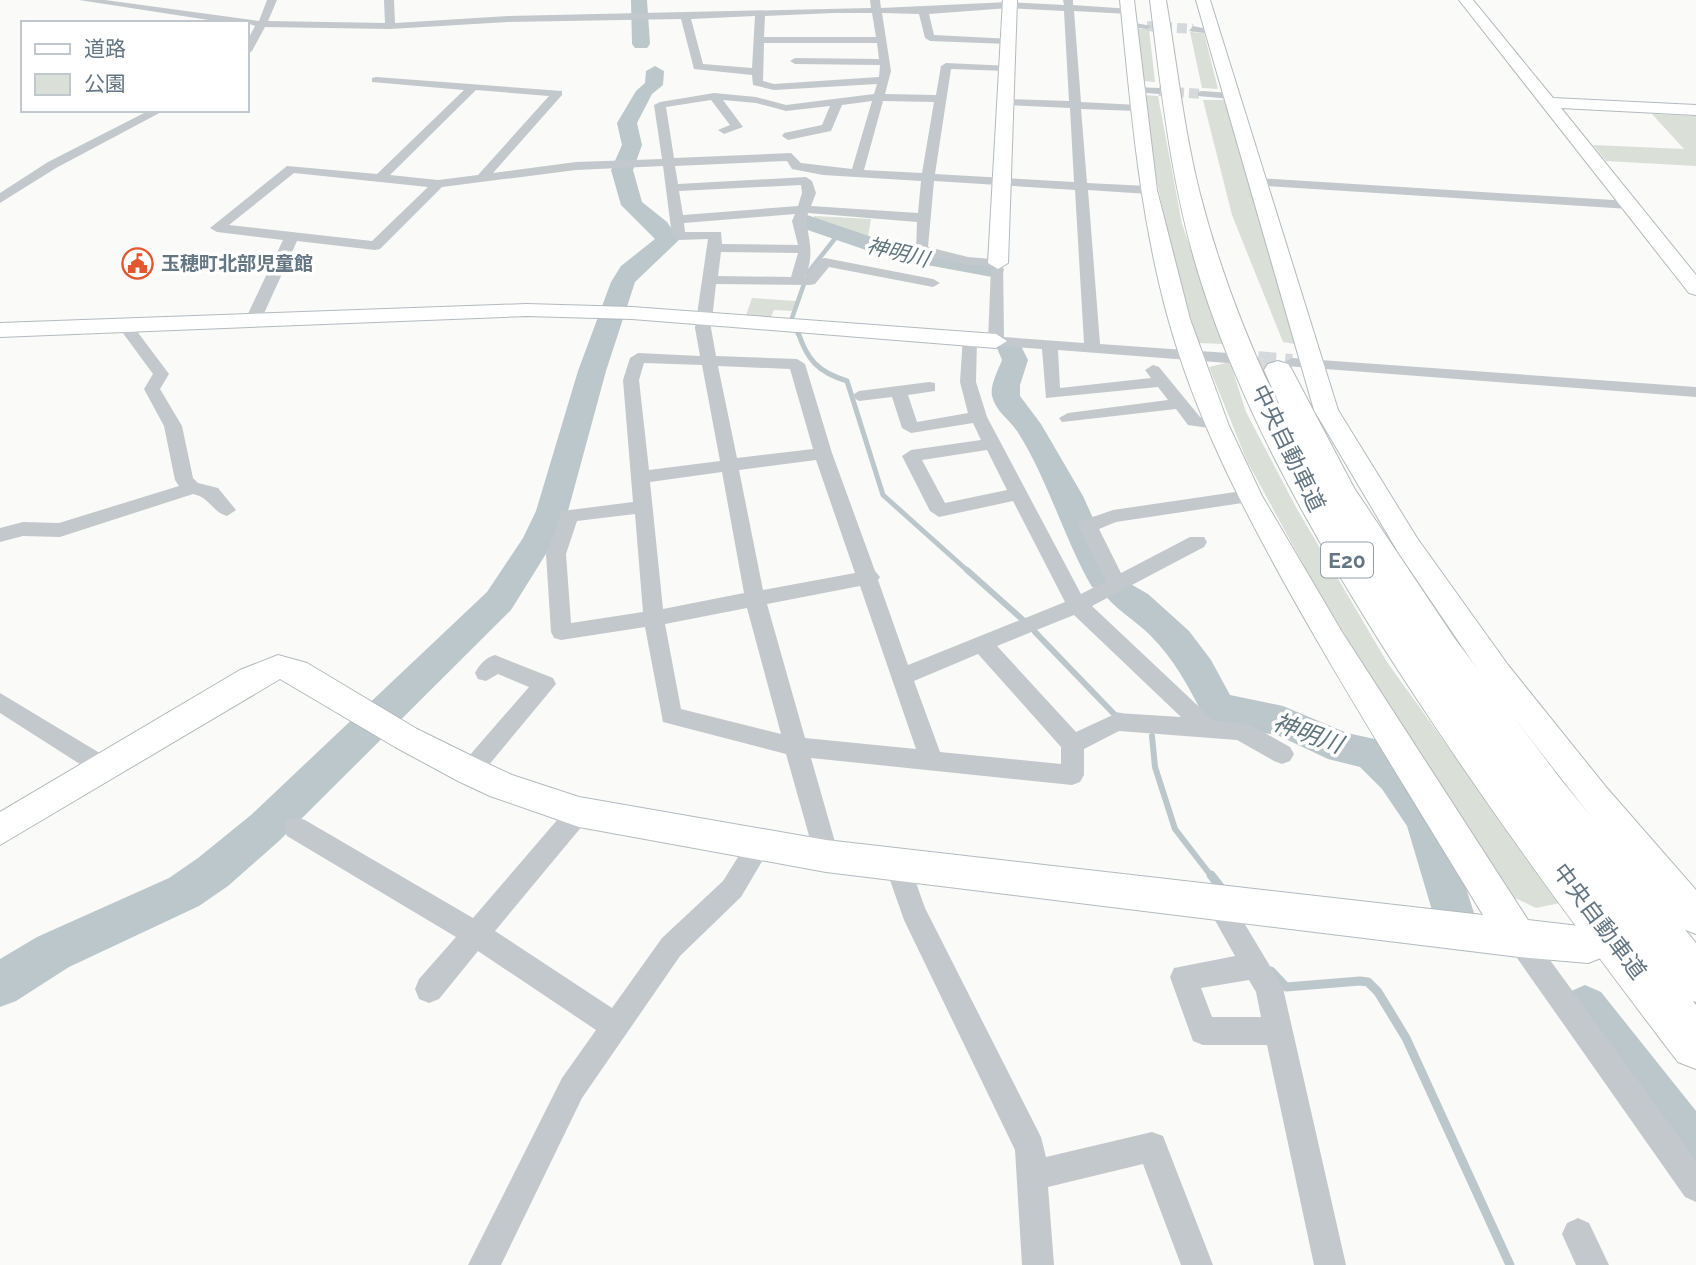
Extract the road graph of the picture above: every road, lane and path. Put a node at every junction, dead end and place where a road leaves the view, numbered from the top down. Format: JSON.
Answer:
{"nodes":[{"id":1,"x":84,"y":0,"type":"edge"},
{"id":2,"x":272,"y":0,"type":"edge"},
{"id":3,"x":389,"y":0,"type":"edge"},
{"id":4,"x":704,"y":0,"type":"edge"},
{"id":5,"x":1174,"y":0,"type":"edge"},
{"id":6,"x":1203,"y":0,"type":"edge"},
{"id":7,"x":1466,"y":0,"type":"edge"},
{"id":8,"x":1009,"y":3,"type":"edge"},
{"id":9,"x":156,"y":4,"type":"edge"},
{"id":10,"x":1068,"y":4,"type":"edge"},
{"id":11,"x":876,"y":5,"type":"edge"},
{"id":12,"x":923,"y":11,"type":"junction"},
{"id":13,"x":760,"y":12,"type":"junction"},
{"id":14,"x":1138,"y":12,"type":"edge"},
{"id":15,"x":699,"y":14,"type":"junction"},
{"id":16,"x":685,"y":15,"type":"junction"},
{"id":17,"x":244,"y":21,"type":"edge"},
{"id":18,"x":248,"y":22,"type":"edge"},
{"id":19,"x":260,"y":24,"type":"junction"},
{"id":20,"x":390,"y":26,"type":"junction"},
{"id":21,"x":759,"y":40,"type":"junction"},
{"id":22,"x":882,"y":40,"type":"junction"},
{"id":23,"x":248,"y":49,"type":"edge"},
{"id":24,"x":968,"y":54,"type":"dead end"},
{"id":25,"x":1007,"y":55,"type":"junction"},
{"id":26,"x":795,"y":61,"type":"dead end"},
{"id":27,"x":885,"y":62,"type":"junction"},
{"id":28,"x":757,"y":72,"type":"junction"},
{"id":29,"x":376,"y":80,"type":"dead end"},
{"id":30,"x":883,"y":80,"type":"junction"},
{"id":31,"x":473,"y":87,"type":"junction"},
{"id":32,"x":1202,"y":94,"type":"tunnel mouth"},
{"id":33,"x":714,"y":96,"type":"junction"},
{"id":34,"x":1144,"y":96,"type":"junction"},
{"id":35,"x":1231,"y":96,"type":"junction"},
{"id":36,"x":878,"y":97,"type":"junction"},
{"id":37,"x":941,"y":99,"type":"junction"},
{"id":38,"x":836,"y":102,"type":"junction"},
{"id":39,"x":1005,"y":102,"type":"junction"},
{"id":40,"x":1548,"y":103,"type":"junction"},
{"id":41,"x":1074,"y":105,"type":"junction"},
{"id":42,"x":1696,"y":110,"type":"edge"},
{"id":43,"x":155,"y":112,"type":"edge"},
{"id":44,"x":724,"y":130,"type":"dead end"},
{"id":45,"x":789,"y":136,"type":"dead end"},
{"id":46,"x":668,"y":162,"type":"junction"},
{"id":47,"x":857,"y":173,"type":"junction"},
{"id":48,"x":928,"y":177,"type":"junction"},
{"id":49,"x":380,"y":178,"type":"junction"},
{"id":50,"x":28,"y":179,"type":"junction"},
{"id":51,"x":480,"y":180,"type":"junction"},
{"id":52,"x":1003,"y":181,"type":"junction"},
{"id":53,"x":1257,"y":182,"type":"junction"},
{"id":54,"x":438,"y":184,"type":"junction"},
{"id":55,"x":1080,"y":186,"type":"junction"},
{"id":56,"x":0,"y":188,"type":"edge"},
{"id":57,"x":671,"y":188,"type":"junction"},
{"id":58,"x":1148,"y":190,"type":"junction"},
{"id":59,"x":0,"y":199,"type":"edge"},
{"id":60,"x":1629,"y":205,"type":"junction"},
{"id":61,"x":804,"y":209,"type":"junction"},
{"id":62,"x":924,"y":218,"type":"junction"},
{"id":63,"x":675,"y":220,"type":"junction"},
{"id":64,"x":292,"y":236,"type":"junction"},
{"id":65,"x":714,"y":248,"type":"junction"},
{"id":66,"x":804,"y":249,"type":"junction"},
{"id":67,"x":998,"y":263,"type":"junction"},
{"id":68,"x":710,"y":280,"type":"junction"},
{"id":69,"x":795,"y":281,"type":"junction"},
{"id":70,"x":933,"y":283,"type":"dead end"},
{"id":71,"x":1696,"y":289,"type":"edge"},
{"id":72,"x":706,"y":318,"type":"junction"},
{"id":73,"x":253,"y":320,"type":"junction"},
{"id":74,"x":125,"y":325,"type":"junction"},
{"id":75,"x":0,"y":330,"type":"edge"},
{"id":76,"x":969,"y":339,"type":"junction"},
{"id":77,"x":996,"y":341,"type":"junction"},
{"id":78,"x":1050,"y":345,"type":"junction"},
{"id":79,"x":1091,"y":348,"type":"junction"},
{"id":80,"x":1139,"y":352,"type":"junction"},
{"id":81,"x":1193,"y":356,"type":"junction"},
{"id":82,"x":1228,"y":358,"type":"tunnel mouth"},
{"id":83,"x":711,"y":361,"type":"junction"},
{"id":84,"x":1301,"y":363,"type":"junction"},
{"id":85,"x":1162,"y":382,"type":"junction"},
{"id":86,"x":929,"y":387,"type":"dead end"},
{"id":87,"x":898,"y":391,"type":"junction"},
{"id":88,"x":1696,"y":392,"type":"edge"},
{"id":89,"x":859,"y":397,"type":"dead end"},
{"id":90,"x":1177,"y":404,"type":"junction"},
{"id":91,"x":978,"y":417,"type":"junction"},
{"id":92,"x":1068,"y":418,"type":"dead end"},
{"id":93,"x":1217,"y":426,"type":"junction"},
{"id":94,"x":992,"y":444,"type":"junction"},
{"id":95,"x":823,"y":453,"type":"junction"},
{"id":96,"x":729,"y":465,"type":"junction"},
{"id":97,"x":640,"y":477,"type":"junction"},
{"id":98,"x":192,"y":488,"type":"junction"},
{"id":99,"x":1018,"y":494,"type":"junction"},
{"id":100,"x":1249,"y":496,"type":"junction"},
{"id":101,"x":643,"y":507,"type":"junction"},
{"id":102,"x":227,"y":510,"type":"dead end"},
{"id":103,"x":0,"y":535,"type":"edge"},
{"id":104,"x":1197,"y":542,"type":"dead end"},
{"id":105,"x":870,"y":577,"type":"junction"},
{"id":106,"x":1117,"y":584,"type":"junction"},
{"id":107,"x":755,"y":599,"type":"junction"},
{"id":108,"x":1077,"y":605,"type":"junction"},
{"id":109,"x":654,"y":618,"type":"junction"},
{"id":110,"x":983,"y":645,"type":"junction"},
{"id":111,"x":486,"y":673,"type":"dead end"},
{"id":112,"x":903,"y":676,"type":"junction"},
{"id":113,"x":0,"y":702,"type":"edge"},
{"id":114,"x":1207,"y":728,"type":"junction"},
{"id":115,"x":1073,"y":744,"type":"junction"},
{"id":116,"x":796,"y":747,"type":"junction"},
{"id":117,"x":1282,"y":754,"type":"dead end"},
{"id":118,"x":932,"y":762,"type":"junction"},
{"id":119,"x":105,"y":768,"type":"junction"},
{"id":120,"x":470,"y":771,"type":"junction"},
{"id":121,"x":579,"y":812,"type":"junction"},
{"id":122,"x":296,"y":828,"type":"dead end"},
{"id":123,"x":0,"y":830,"type":"edge"},
{"id":124,"x":759,"y":846,"type":"junction"},
{"id":125,"x":826,"y":856,"type":"junction"},
{"id":126,"x":897,"y":863,"type":"junction"},
{"id":127,"x":1216,"y":899,"type":"junction"},
{"id":128,"x":1696,"y":917,"type":"edge"},
{"id":129,"x":474,"y":933,"type":"junction"},
{"id":130,"x":1519,"y":939,"type":"junction"},
{"id":131,"x":1588,"y":945,"type":"dead end"},
{"id":132,"x":1255,"y":966,"type":"junction"},
{"id":133,"x":1696,"y":979,"type":"edge"},
{"id":134,"x":429,"y":989,"type":"dead end"},
{"id":135,"x":614,"y":1026,"type":"junction"},
{"id":136,"x":1278,"y":1031,"type":"junction"},
{"id":137,"x":1696,"y":1044,"type":"edge"},
{"id":138,"x":1032,"y":1177,"type":"junction"},
{"id":139,"x":1696,"y":1186,"type":"edge"},
{"id":140,"x":1578,"y":1234,"type":"dead end"},
{"id":141,"x":484,"y":1265,"type":"edge"},
{"id":142,"x":1038,"y":1265,"type":"edge"},
{"id":143,"x":1197,"y":1265,"type":"edge"},
{"id":144,"x":1330,"y":1265,"type":"edge"},
{"id":145,"x":1593,"y":1265,"type":"edge"}],
"edges":[{"from":1,"to":9,"type":"street"},
{"from":2,"to":19,"type":"street"},
{"from":3,"to":20,"type":"street"},
{"from":4,"to":15,"type":"street"},
{"from":5,"to":133,"type":"highway","name":"中央自動車道","number":"E20"},
{"from":6,"to":35,"type":"street"},
{"from":7,"to":40,"type":"street"},
{"from":8,"to":10,"type":"street"},
{"from":8,"to":12,"type":"street"},
{"from":8,"to":25,"type":"street"},
{"from":9,"to":17,"type":"street"},
{"from":10,"to":14,"type":"street"},
{"from":10,"to":41,"type":"street"},
{"from":11,"to":12,"type":"street"},
{"from":11,"to":13,"type":"street"},
{"from":11,"to":22,"type":"street"},
{"from":12,"to":25,"type":"street"},
{"from":13,"to":15,"type":"street"},
{"from":13,"to":21,"type":"street"},
{"from":14,"to":34,"type":"street"},
{"from":14,"to":137,"type":"highway","name":"中央自動車道","number":"E20"},
{"from":15,"to":16,"type":"street"},
{"from":16,"to":20,"type":"street"},
{"from":16,"to":28,"type":"street"},
{"from":18,"to":19,"type":"street"},
{"from":19,"to":20,"type":"street"},
{"from":19,"to":23,"type":"street"},
{"from":21,"to":22,"type":"street"},
{"from":21,"to":28,"type":"street"},
{"from":22,"to":27,"type":"street"},
{"from":24,"to":25,"type":"street"},
{"from":25,"to":37,"type":"street"},
{"from":25,"to":39,"type":"street"},
{"from":26,"to":27,"type":"street"},
{"from":27,"to":30,"type":"street"},
{"from":28,"to":30,"type":"street"},
{"from":29,"to":31,"type":"street"},
{"from":30,"to":36,"type":"street"},
{"from":31,"to":49,"type":"street"},
{"from":31,"to":51,"type":"street"},
{"from":32,"to":35,"type":"street"},
{"from":33,"to":38,"type":"street"},
{"from":33,"to":44,"type":"street"},
{"from":33,"to":46,"type":"street"},
{"from":34,"to":41,"type":"street"},
{"from":34,"to":58,"type":"street"},
{"from":35,"to":53,"type":"street"},
{"from":36,"to":37,"type":"street"},
{"from":36,"to":38,"type":"street"},
{"from":36,"to":47,"type":"street"},
{"from":37,"to":48,"type":"street"},
{"from":38,"to":45,"type":"street"},
{"from":39,"to":41,"type":"street"},
{"from":39,"to":52,"type":"street"},
{"from":40,"to":42,"type":"street"},
{"from":40,"to":60,"type":"street"},
{"from":41,"to":55,"type":"street"},
{"from":43,"to":50,"type":"street"},
{"from":46,"to":47,"type":"street"},
{"from":46,"to":51,"type":"street"},
{"from":46,"to":57,"type":"street"},
{"from":47,"to":48,"type":"street"},
{"from":48,"to":52,"type":"street"},
{"from":48,"to":62,"type":"street"},
{"from":49,"to":54,"type":"street"},
{"from":49,"to":64,"type":"street"},
{"from":50,"to":56,"type":"street"},
{"from":50,"to":59,"type":"street"},
{"from":51,"to":54,"type":"street"},
{"from":52,"to":55,"type":"street"},
{"from":52,"to":67,"type":"street"},
{"from":53,"to":60,"type":"street"},
{"from":53,"to":84,"type":"street"},
{"from":54,"to":64,"type":"street"},
{"from":55,"to":58,"type":"street"},
{"from":55,"to":79,"type":"street"},
{"from":57,"to":61,"type":"street"},
{"from":57,"to":63,"type":"street"},
{"from":58,"to":81,"type":"street"},
{"from":60,"to":71,"type":"street"},
{"from":61,"to":62,"type":"street"},
{"from":61,"to":63,"type":"street"},
{"from":61,"to":66,"type":"street"},
{"from":62,"to":67,"type":"street"},
{"from":63,"to":65,"type":"street"},
{"from":64,"to":73,"type":"street"},
{"from":65,"to":66,"type":"street"},
{"from":65,"to":68,"type":"street"},
{"from":66,"to":69,"type":"street"},
{"from":67,"to":77,"type":"street"},
{"from":68,"to":69,"type":"street"},
{"from":68,"to":72,"type":"street"},
{"from":69,"to":70,"type":"street"},
{"from":72,"to":73,"type":"street"},
{"from":72,"to":76,"type":"street"},
{"from":72,"to":83,"type":"street"},
{"from":73,"to":74,"type":"street"},
{"from":74,"to":75,"type":"street"},
{"from":74,"to":98,"type":"street"},
{"from":76,"to":77,"type":"street"},
{"from":76,"to":91,"type":"street"},
{"from":77,"to":78,"type":"street"},
{"from":78,"to":79,"type":"street"},
{"from":78,"to":85,"type":"street"},
{"from":79,"to":80,"type":"street"},
{"from":80,"to":81,"type":"street"},
{"from":80,"to":85,"type":"street"},
{"from":81,"to":82,"type":"street"},
{"from":81,"to":93,"type":"street"},
{"from":83,"to":95,"type":"street"},
{"from":83,"to":96,"type":"street"},
{"from":83,"to":97,"type":"street"},
{"from":84,"to":88,"type":"street"},
{"from":84,"to":128,"type":"street"},
{"from":85,"to":90,"type":"street"},
{"from":86,"to":87,"type":"street"},
{"from":87,"to":89,"type":"street"},
{"from":87,"to":91,"type":"street"},
{"from":90,"to":92,"type":"street"},
{"from":90,"to":93,"type":"street"},
{"from":91,"to":94,"type":"street"},
{"from":93,"to":100,"type":"street"},
{"from":94,"to":99,"type":"street"},
{"from":94,"to":99,"type":"street"},
{"from":95,"to":96,"type":"street"},
{"from":95,"to":105,"type":"street"},
{"from":96,"to":97,"type":"street"},
{"from":96,"to":107,"type":"street"},
{"from":97,"to":101,"type":"street"},
{"from":98,"to":102,"type":"street"},
{"from":98,"to":103,"type":"street"},
{"from":99,"to":108,"type":"street"},
{"from":100,"to":106,"type":"street"},
{"from":100,"to":130,"type":"street"},
{"from":101,"to":109,"type":"street"},
{"from":101,"to":109,"type":"street"},
{"from":104,"to":106,"type":"street"},
{"from":105,"to":107,"type":"street"},
{"from":105,"to":112,"type":"street"},
{"from":106,"to":108,"type":"street"},
{"from":107,"to":109,"type":"street"},
{"from":107,"to":116,"type":"street"},
{"from":108,"to":110,"type":"street"},
{"from":108,"to":114,"type":"street"},
{"from":109,"to":116,"type":"street"},
{"from":110,"to":112,"type":"street"},
{"from":110,"to":115,"type":"street"},
{"from":111,"to":120,"type":"street"},
{"from":112,"to":118,"type":"street"},
{"from":113,"to":119,"type":"street"},
{"from":114,"to":115,"type":"street"},
{"from":114,"to":117,"type":"street"},
{"from":115,"to":118,"type":"street"},
{"from":116,"to":118,"type":"street"},
{"from":116,"to":125,"type":"street"},
{"from":119,"to":120,"type":"street"},
{"from":119,"to":123,"type":"street"},
{"from":120,"to":121,"type":"street"},
{"from":121,"to":124,"type":"street"},
{"from":121,"to":129,"type":"street"},
{"from":122,"to":129,"type":"street"},
{"from":124,"to":125,"type":"street"},
{"from":124,"to":135,"type":"street"},
{"from":125,"to":126,"type":"street"},
{"from":126,"to":127,"type":"street"},
{"from":126,"to":138,"type":"street"},
{"from":127,"to":130,"type":"street"},
{"from":127,"to":132,"type":"street"},
{"from":129,"to":134,"type":"street"},
{"from":129,"to":135,"type":"street"},
{"from":130,"to":131,"type":"street"},
{"from":130,"to":139,"type":"street"},
{"from":132,"to":136,"type":"street"},
{"from":132,"to":136,"type":"street"},
{"from":135,"to":141,"type":"street"},
{"from":136,"to":144,"type":"street"},
{"from":138,"to":142,"type":"street"},
{"from":138,"to":143,"type":"street"},
{"from":140,"to":145,"type":"street"}]}
